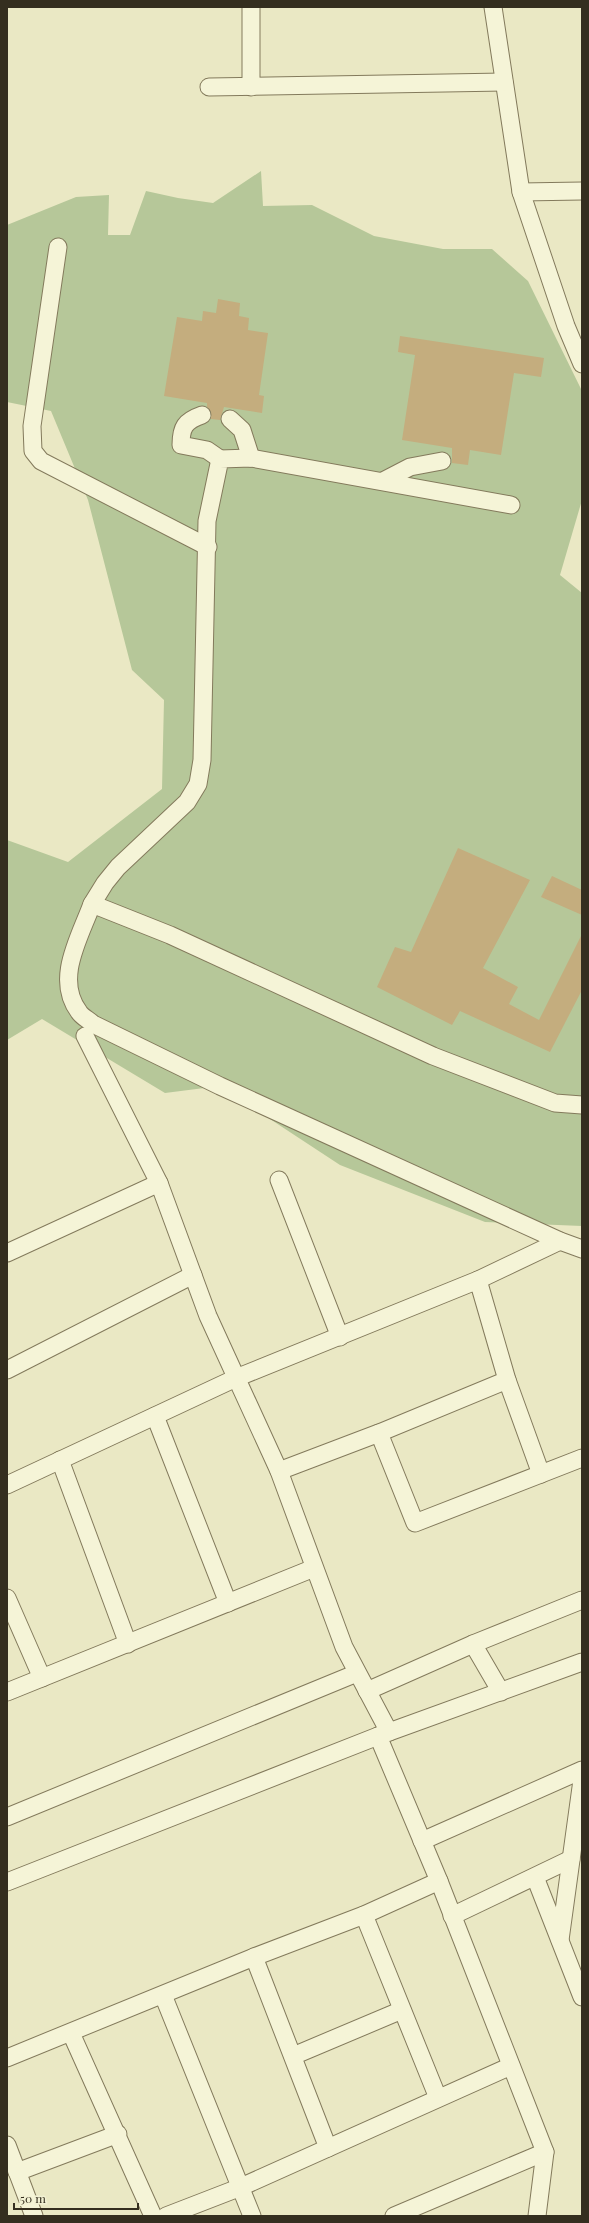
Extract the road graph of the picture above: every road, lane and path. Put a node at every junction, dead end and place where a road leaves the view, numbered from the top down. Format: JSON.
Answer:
{"nodes":[{"id":1,"x":250,"y":7,"type":"edge"},
{"id":2,"x":492,"y":7,"type":"edge"},
{"id":3,"x":504,"y":82,"type":"junction"},
{"id":4,"x":209,"y":87,"type":"dead end"},
{"id":5,"x":251,"y":87,"type":"junction"},
{"id":6,"x":521,"y":192,"type":"junction"},
{"id":7,"x":582,"y":192,"type":"edge"},
{"id":8,"x":58,"y":248,"type":"dead end"},
{"id":9,"x":580,"y":357,"type":"edge"},
{"id":10,"x":202,"y":415,"type":"dead end"},
{"id":11,"x":230,"y":419,"type":"dead end"},
{"id":12,"x":251,"y":458,"type":"junction"},
{"id":13,"x":220,"y":459,"type":"junction"},
{"id":14,"x":442,"y":460,"type":"dead end"},
{"id":15,"x":383,"y":481,"type":"junction"},
{"id":16,"x":511,"y":505,"type":"dead end"},
{"id":17,"x":208,"y":547,"type":"junction"},
{"id":18,"x":92,"y":904,"type":"junction"},
{"id":19,"x":85,"y":1036,"type":"dead end"},
{"id":20,"x":582,"y":1105,"type":"edge"},
{"id":21,"x":279,"y":1180,"type":"dead end"},
{"id":22,"x":159,"y":1183,"type":"junction"},
{"id":23,"x":560,"y":1241,"type":"junction"},
{"id":24,"x":582,"y":1249,"type":"edge"},
{"id":25,"x":7,"y":1253,"type":"edge"},
{"id":26,"x":193,"y":1275,"type":"junction"},
{"id":27,"x":478,"y":1280,"type":"junction"},
{"id":28,"x":340,"y":1337,"type":"junction"},
{"id":29,"x":7,"y":1370,"type":"edge"},
{"id":30,"x":236,"y":1378,"type":"junction"},
{"id":31,"x":507,"y":1380,"type":"junction"},
{"id":32,"x":155,"y":1416,"type":"junction"},
{"id":33,"x":379,"y":1433,"type":"junction"},
{"id":34,"x":582,"y":1458,"type":"edge"},
{"id":35,"x":60,"y":1460,"type":"junction"},
{"id":36,"x":279,"y":1471,"type":"junction"},
{"id":37,"x":541,"y":1474,"type":"junction"},
{"id":38,"x":7,"y":1485,"type":"edge"},
{"id":39,"x":314,"y":1568,"type":"junction"},
{"id":40,"x":7,"y":1598,"type":"edge"},
{"id":41,"x":582,"y":1600,"type":"edge"},
{"id":42,"x":228,"y":1603,"type":"junction"},
{"id":43,"x":128,"y":1644,"type":"junction"},
{"id":44,"x":474,"y":1644,"type":"junction"},
{"id":45,"x":582,"y":1662,"type":"edge"},
{"id":46,"x":357,"y":1673,"type":"junction"},
{"id":47,"x":42,"y":1678,"type":"junction"},
{"id":48,"x":367,"y":1691,"type":"junction"},
{"id":49,"x":7,"y":1692,"type":"edge"},
{"id":50,"x":501,"y":1692,"type":"junction"},
{"id":51,"x":384,"y":1734,"type":"junction"},
{"id":52,"x":582,"y":1770,"type":"edge"},
{"id":53,"x":582,"y":1780,"type":"edge"},
{"id":54,"x":7,"y":1817,"type":"edge"},
{"id":55,"x":422,"y":1841,"type":"junction"},
{"id":56,"x":571,"y":1859,"type":"junction"},
{"id":57,"x":535,"y":1877,"type":"junction"},
{"id":58,"x":439,"y":1881,"type":"junction"},
{"id":59,"x":7,"y":1882,"type":"edge"},
{"id":60,"x":364,"y":1915,"type":"junction"},
{"id":61,"x":452,"y":1916,"type":"junction"},
{"id":62,"x":560,"y":1940,"type":"junction"},
{"id":63,"x":254,"y":1957,"type":"junction"},
{"id":64,"x":163,"y":1995,"type":"junction"},
{"id":65,"x":582,"y":1997,"type":"edge"},
{"id":66,"x":402,"y":2010,"type":"junction"},
{"id":67,"x":71,"y":2033,"type":"junction"},
{"id":68,"x":293,"y":2056,"type":"junction"},
{"id":69,"x":7,"y":2058,"type":"edge"},
{"id":70,"x":511,"y":2066,"type":"junction"},
{"id":71,"x":438,"y":2098,"type":"junction"},
{"id":72,"x":118,"y":2134,"type":"junction"},
{"id":73,"x":7,"y":2145,"type":"edge"},
{"id":74,"x":328,"y":2148,"type":"junction"},
{"id":75,"x":545,"y":2152,"type":"junction"},
{"id":76,"x":17,"y":2172,"type":"junction"},
{"id":77,"x":241,"y":2187,"type":"junction"},
{"id":78,"x":34,"y":2216,"type":"edge"},
{"id":79,"x":153,"y":2216,"type":"edge"},
{"id":80,"x":166,"y":2216,"type":"edge"},
{"id":81,"x":252,"y":2216,"type":"edge"},
{"id":82,"x":394,"y":2216,"type":"edge"},
{"id":83,"x":537,"y":2216,"type":"edge"}],
"edges":[{"from":1,"to":5,"type":"street"},
{"from":2,"to":3,"type":"street"},
{"from":3,"to":5,"type":"street"},
{"from":3,"to":6,"type":"street"},
{"from":4,"to":5,"type":"street"},
{"from":6,"to":7,"type":"street"},
{"from":6,"to":9,"type":"street"},
{"from":8,"to":17,"type":"street"},
{"from":10,"to":13,"type":"street"},
{"from":11,"to":12,"type":"street"},
{"from":12,"to":13,"type":"street"},
{"from":12,"to":15,"type":"street"},
{"from":13,"to":17,"type":"street"},
{"from":14,"to":15,"type":"street"},
{"from":15,"to":16,"type":"street"},
{"from":17,"to":18,"type":"street"},
{"from":18,"to":20,"type":"street"},
{"from":18,"to":23,"type":"street"},
{"from":19,"to":22,"type":"street"},
{"from":21,"to":28,"type":"street"},
{"from":22,"to":25,"type":"street"},
{"from":22,"to":26,"type":"street"},
{"from":23,"to":24,"type":"street"},
{"from":23,"to":27,"type":"street"},
{"from":26,"to":29,"type":"street"},
{"from":26,"to":30,"type":"street"},
{"from":27,"to":28,"type":"street"},
{"from":27,"to":31,"type":"street"},
{"from":28,"to":30,"type":"street"},
{"from":30,"to":32,"type":"street"},
{"from":30,"to":36,"type":"street"},
{"from":31,"to":33,"type":"street"},
{"from":31,"to":37,"type":"street"},
{"from":32,"to":35,"type":"street"},
{"from":32,"to":42,"type":"street"},
{"from":33,"to":36,"type":"street"},
{"from":33,"to":37,"type":"street"},
{"from":34,"to":37,"type":"street"},
{"from":35,"to":38,"type":"street"},
{"from":35,"to":43,"type":"street"},
{"from":36,"to":39,"type":"street"},
{"from":39,"to":42,"type":"street"},
{"from":39,"to":46,"type":"street"},
{"from":40,"to":47,"type":"street"},
{"from":41,"to":44,"type":"street"},
{"from":42,"to":43,"type":"street"},
{"from":43,"to":47,"type":"street"},
{"from":44,"to":48,"type":"street"},
{"from":44,"to":50,"type":"street"},
{"from":45,"to":50,"type":"street"},
{"from":46,"to":48,"type":"street"},
{"from":46,"to":54,"type":"street"},
{"from":47,"to":49,"type":"street"},
{"from":48,"to":51,"type":"street"},
{"from":50,"to":51,"type":"street"},
{"from":51,"to":55,"type":"street"},
{"from":51,"to":59,"type":"street"},
{"from":52,"to":55,"type":"street"},
{"from":53,"to":56,"type":"street"},
{"from":55,"to":58,"type":"street"},
{"from":56,"to":57,"type":"street"},
{"from":56,"to":62,"type":"street"},
{"from":57,"to":61,"type":"street"},
{"from":57,"to":62,"type":"street"},
{"from":58,"to":60,"type":"street"},
{"from":58,"to":61,"type":"street"},
{"from":60,"to":63,"type":"street"},
{"from":60,"to":66,"type":"street"},
{"from":61,"to":70,"type":"street"},
{"from":62,"to":65,"type":"street"},
{"from":63,"to":64,"type":"street"},
{"from":63,"to":68,"type":"street"},
{"from":64,"to":67,"type":"street"},
{"from":64,"to":77,"type":"street"},
{"from":66,"to":68,"type":"street"},
{"from":66,"to":71,"type":"street"},
{"from":67,"to":69,"type":"street"},
{"from":67,"to":72,"type":"street"},
{"from":68,"to":74,"type":"street"},
{"from":70,"to":71,"type":"street"},
{"from":70,"to":75,"type":"street"},
{"from":71,"to":74,"type":"street"},
{"from":72,"to":76,"type":"street"},
{"from":72,"to":79,"type":"street"},
{"from":73,"to":76,"type":"street"},
{"from":74,"to":77,"type":"street"},
{"from":75,"to":82,"type":"street"},
{"from":75,"to":83,"type":"street"},
{"from":76,"to":78,"type":"street"},
{"from":77,"to":80,"type":"street"},
{"from":77,"to":81,"type":"street"}]}
